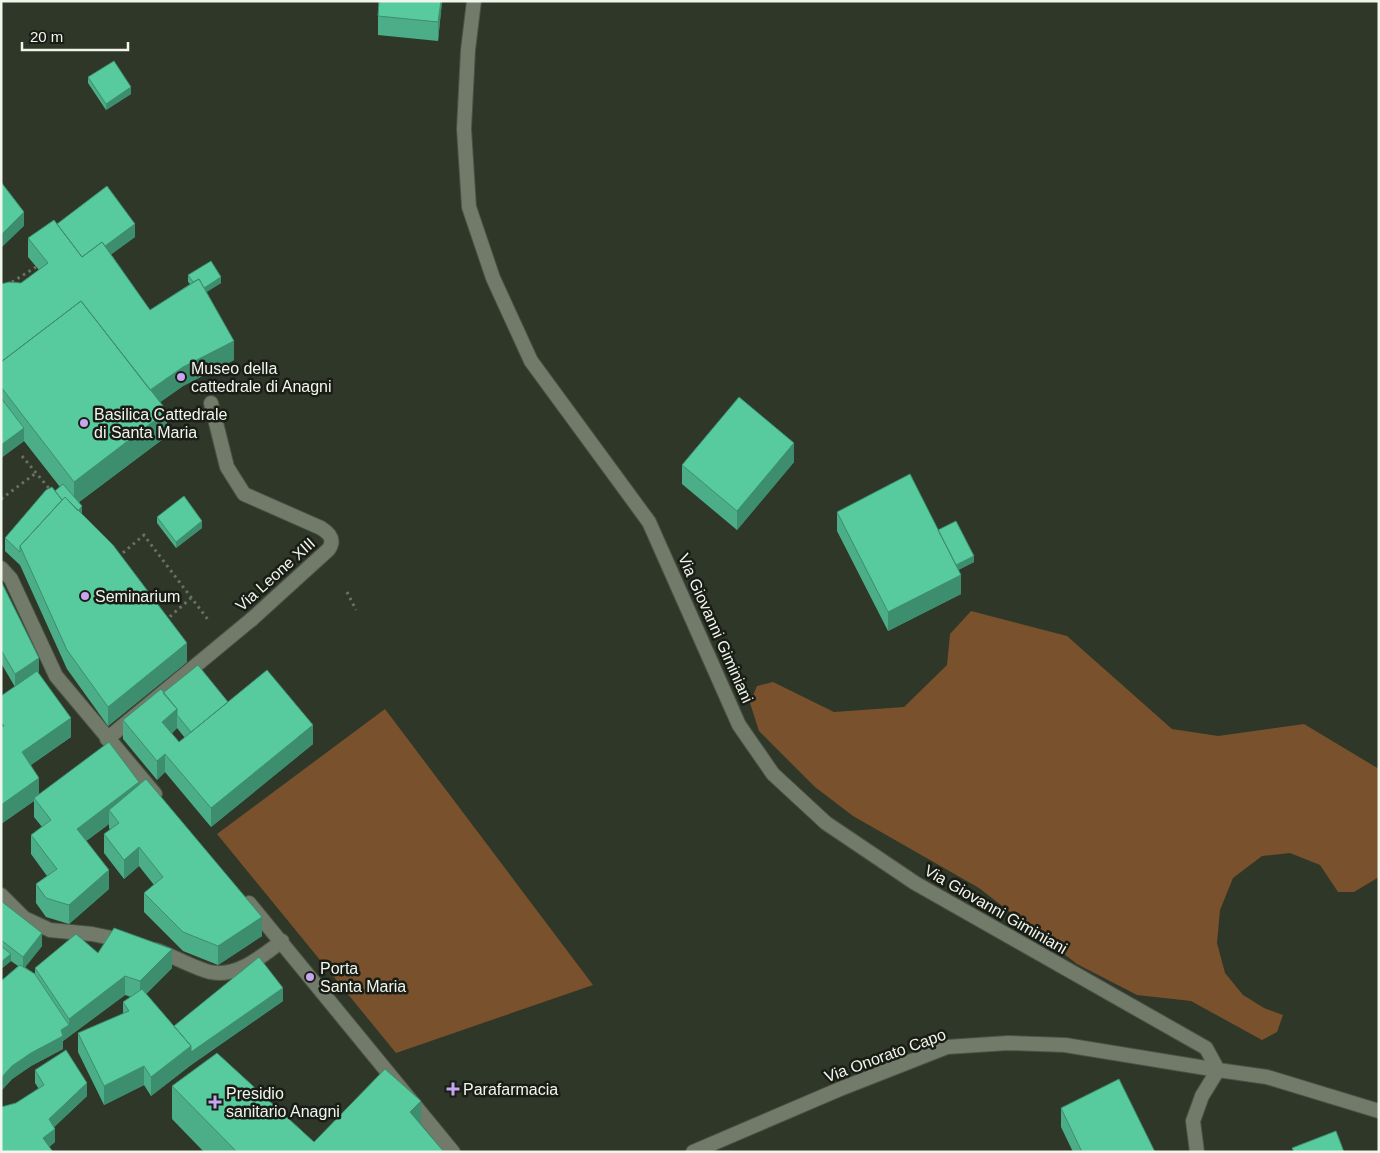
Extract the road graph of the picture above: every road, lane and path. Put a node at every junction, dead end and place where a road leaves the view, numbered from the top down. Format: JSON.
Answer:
{"nodes":[{"id":1,"x":474,"y":1,"type":"edge"},
{"id":2,"x":36,"y":267,"type":"edge"},
{"id":3,"x":1,"y":289,"type":"edge"},
{"id":4,"x":211,"y":403,"type":"dead end"},
{"id":5,"x":22,"y":456,"type":"dead end"},
{"id":6,"x":36,"y":473,"type":"junction"},
{"id":7,"x":56,"y":497,"type":"edge"},
{"id":8,"x":1,"y":499,"type":"edge"},
{"id":9,"x":115,"y":557,"type":"edge"},
{"id":10,"x":1,"y":568,"type":"edge"},
{"id":11,"x":348,"y":592,"type":"dead end"},
{"id":12,"x":192,"y":598,"type":"junction"},
{"id":13,"x":356,"y":610,"type":"dead end"},
{"id":14,"x":159,"y":627,"type":"edge"},
{"id":15,"x":215,"y":629,"type":"dead end"},
{"id":16,"x":108,"y":739,"type":"junction"},
{"id":17,"x":166,"y":806,"type":"edge"},
{"id":18,"x":1,"y":895,"type":"edge"},
{"id":19,"x":243,"y":896,"type":"edge"},
{"id":20,"x":282,"y":941,"type":"junction"},
{"id":21,"x":1218,"y":1070,"type":"junction"},
{"id":22,"x":1379,"y":1111,"type":"edge"},
{"id":23,"x":454,"y":1152,"type":"edge"},
{"id":24,"x":693,"y":1152,"type":"edge"},
{"id":25,"x":1197,"y":1152,"type":"edge"}],
"edges":[{"from":1,"to":21,"type":"street","name":"Via Giovanni Giminiani"},
{"from":2,"to":3,"type":"path"},
{"from":4,"to":16,"type":"street","name":"Via Leone XIII"},
{"from":5,"to":6,"type":"path"},
{"from":6,"to":7,"type":"path"},
{"from":6,"to":8,"type":"path"},
{"from":9,"to":12,"type":"path"},
{"from":10,"to":16,"type":"street"},
{"from":11,"to":13,"type":"path"},
{"from":12,"to":14,"type":"path"},
{"from":12,"to":15,"type":"path"},
{"from":16,"to":17,"type":"street"},
{"from":18,"to":20,"type":"street"},
{"from":19,"to":20,"type":"street"},
{"from":20,"to":23,"type":"street"},
{"from":21,"to":22,"type":"street","name":"Via Onorato Capo"},
{"from":21,"to":24,"type":"street","name":"Via Onorato Capo"},
{"from":21,"to":25,"type":"street"}]}
